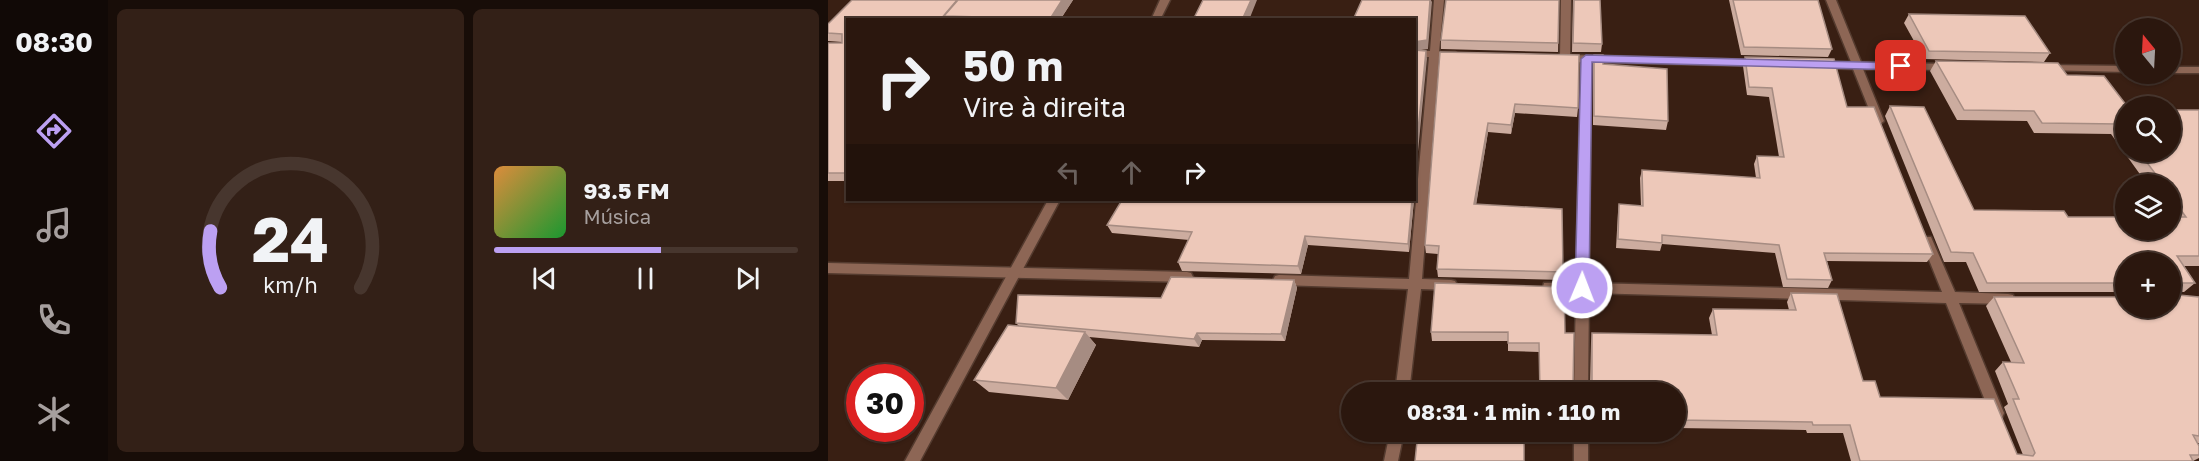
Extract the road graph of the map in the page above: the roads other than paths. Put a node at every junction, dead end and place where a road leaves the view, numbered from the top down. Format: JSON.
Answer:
{"nodes":[{"id":1,"x":1165,"y":0,"type":"edge"},
{"id":2,"x":1439,"y":0,"type":"edge"},
{"id":3,"x":1566,"y":0,"type":"edge"},
{"id":4,"x":1831,"y":0,"type":"edge"},
{"id":5,"x":1156,"y":18,"type":"edge"},
{"id":6,"x":1416,"y":54,"type":"edge"},
{"id":7,"x":1436,"y":54,"type":"junction"},
{"id":8,"x":1471,"y":55,"type":"edge"},
{"id":9,"x":1553,"y":57,"type":"edge"},
{"id":10,"x":1564,"y":58,"type":"junction"},
{"id":11,"x":1586,"y":59,"type":"junction"},
{"id":12,"x":1774,"y":63,"type":"edge"},
{"id":13,"x":1809,"y":64,"type":"edge"},
{"id":14,"x":1856,"y":65,"type":"junction"},
{"id":15,"x":1962,"y":67,"type":"edge"},
{"id":16,"x":2032,"y":68,"type":"edge"},
{"id":17,"x":2115,"y":69,"type":"edge"},
{"id":18,"x":2181,"y":70,"type":"edge"},
{"id":19,"x":2199,"y":70,"type":"edge"},
{"id":20,"x":1883,"y":132,"type":"edge"},
{"id":21,"x":1053,"y":201,"type":"edge"},
{"id":22,"x":1924,"y":232,"type":"edge"},
{"id":23,"x":828,"y":268,"type":"edge"},
{"id":24,"x":1012,"y":273,"type":"junction"},
{"id":25,"x":1201,"y":278,"type":"edge"},
{"id":26,"x":1261,"y":279,"type":"edge"},
{"id":27,"x":1415,"y":284,"type":"junction"},
{"id":28,"x":1462,"y":285,"type":"edge"},
{"id":29,"x":1534,"y":287,"type":"edge"},
{"id":30,"x":1582,"y":288,"type":"junction"},
{"id":31,"x":1951,"y":299,"type":"junction"},
{"id":32,"x":2021,"y":299,"type":"edge"},
{"id":33,"x":1403,"y":382,"type":"edge"},
{"id":34,"x":1581,"y":382,"type":"edge"},
{"id":35,"x":2003,"y":429,"type":"edge"},
{"id":36,"x":1395,"y":442,"type":"edge"},
{"id":37,"x":1581,"y":442,"type":"edge"},
{"id":38,"x":912,"y":461,"type":"edge"},
{"id":39,"x":1391,"y":461,"type":"edge"},
{"id":40,"x":1581,"y":461,"type":"edge"}],
"edges":[{"from":1,"to":5,"type":"street"},
{"from":2,"to":7,"type":"street"},
{"from":3,"to":10,"type":"street"},
{"from":4,"to":14,"type":"street"},
{"from":6,"to":7,"type":"street"},
{"from":7,"to":8,"type":"street"},
{"from":7,"to":27,"type":"street"},
{"from":9,"to":10,"type":"street"},
{"from":10,"to":11,"type":"street"},
{"from":11,"to":12,"type":"street"},
{"from":11,"to":30,"type":"street"},
{"from":13,"to":14,"type":"street"},
{"from":14,"to":15,"type":"street"},
{"from":14,"to":20,"type":"street"},
{"from":16,"to":17,"type":"street"},
{"from":18,"to":19,"type":"street"},
{"from":21,"to":24,"type":"street"},
{"from":22,"to":31,"type":"street"},
{"from":23,"to":24,"type":"street"},
{"from":24,"to":25,"type":"street"},
{"from":24,"to":38,"type":"street"},
{"from":26,"to":27,"type":"street"},
{"from":27,"to":28,"type":"street"},
{"from":27,"to":33,"type":"street"},
{"from":29,"to":30,"type":"street"},
{"from":30,"to":31,"type":"street"},
{"from":30,"to":34,"type":"street"},
{"from":31,"to":32,"type":"street"},
{"from":31,"to":35,"type":"street"},
{"from":36,"to":39,"type":"street"},
{"from":37,"to":40,"type":"street"}]}
